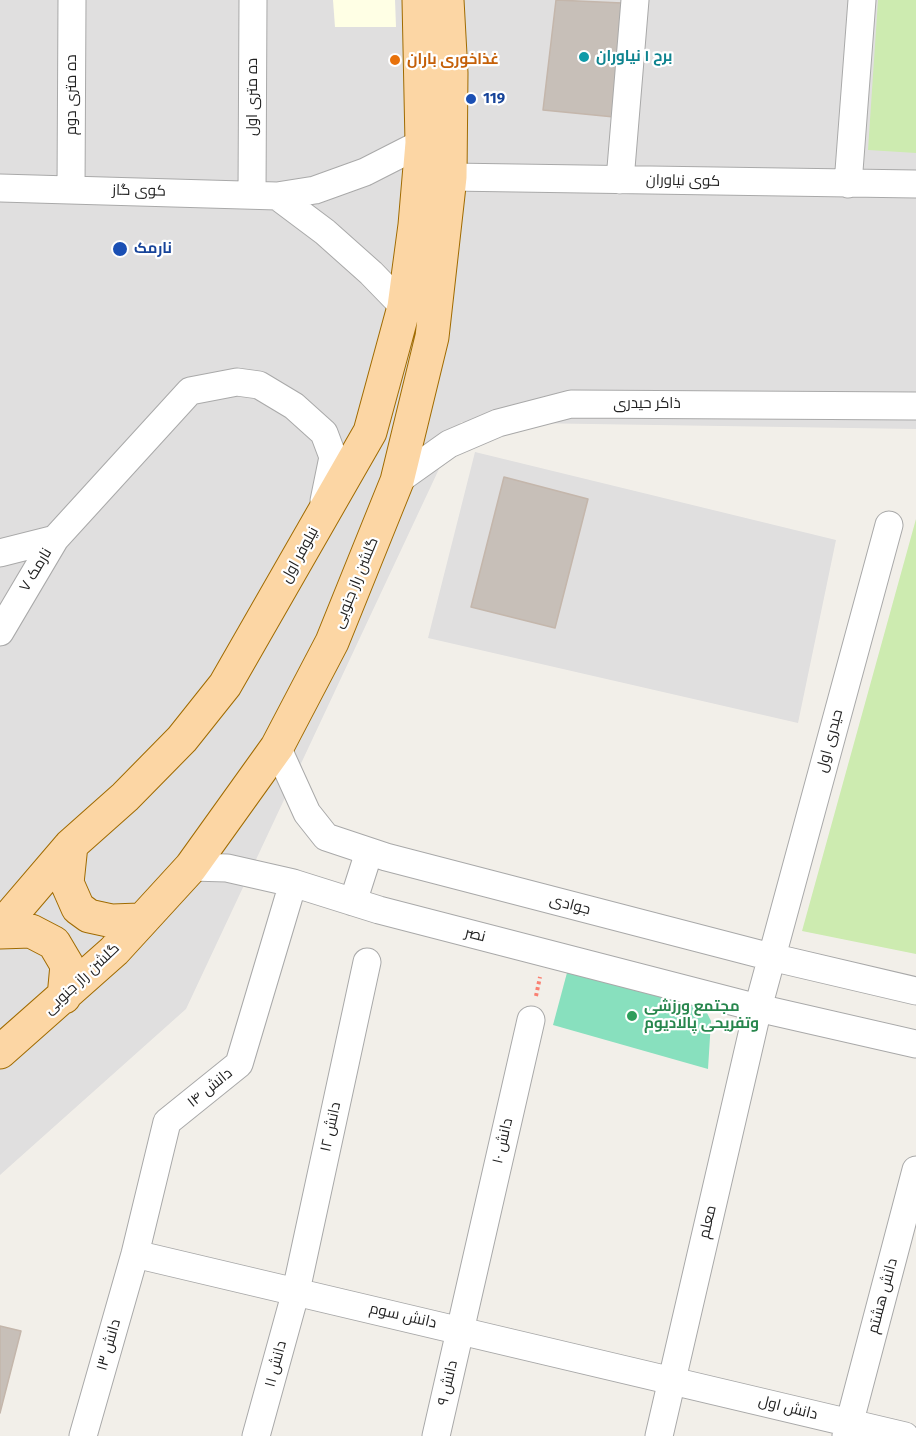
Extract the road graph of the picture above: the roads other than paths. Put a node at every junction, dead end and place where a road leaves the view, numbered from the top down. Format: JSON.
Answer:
{"nodes":[{"id":1,"x":72,"y":0,"type":"edge"},
{"id":2,"x":253,"y":0,"type":"edge"},
{"id":3,"x":440,"y":0,"type":"edge"},
{"id":4,"x":635,"y":0,"type":"edge"},
{"id":5,"x":862,"y":0,"type":"edge"},
{"id":6,"x":422,"y":142,"type":"junction"},
{"id":7,"x":450,"y":177,"type":"junction"},
{"id":8,"x":620,"y":180,"type":"junction"},
{"id":9,"x":848,"y":183,"type":"junction"},
{"id":10,"x":916,"y":184,"type":"edge"},
{"id":11,"x":0,"y":188,"type":"edge"},
{"id":12,"x":71,"y":190,"type":"junction"},
{"id":13,"x":265,"y":195,"type":"junction"},
{"id":14,"x":404,"y":307,"type":"junction"},
{"id":15,"x":916,"y":406,"type":"edge"},
{"id":16,"x":397,"y":481,"type":"junction"},
{"id":17,"x":321,"y":516,"type":"junction"},
{"id":18,"x":889,"y":525,"type":"dead end"},
{"id":19,"x":55,"y":539,"type":"junction"},
{"id":20,"x":0,"y":553,"type":"edge"},
{"id":21,"x":0,"y":632,"type":"edge"},
{"id":22,"x":277,"y":747,"type":"junction"},
{"id":23,"x":71,"y":845,"type":"junction"},
{"id":24,"x":369,"y":852,"type":"junction"},
{"id":25,"x":191,"y":867,"type":"junction"},
{"id":26,"x":293,"y":883,"type":"junction"},
{"id":27,"x":353,"y":902,"type":"junction"},
{"id":28,"x":140,"y":920,"type":"junction"},
{"id":29,"x":0,"y":930,"type":"edge"},
{"id":30,"x":771,"y":957,"type":"junction"},
{"id":31,"x":367,"y":962,"type":"dead end"},
{"id":32,"x":916,"y":991,"type":"edge"},
{"id":33,"x":64,"y":997,"type":"junction"},
{"id":34,"x":758,"y":1008,"type":"junction"},
{"id":35,"x":531,"y":1020,"type":"road end"},
{"id":36,"x":916,"y":1044,"type":"edge"},
{"id":37,"x":0,"y":1052,"type":"edge"},
{"id":38,"x":916,"y":1170,"type":"edge"},
{"id":39,"x":135,"y":1254,"type":"junction"},
{"id":40,"x":296,"y":1291,"type":"junction"},
{"id":41,"x":460,"y":1330,"type":"junction"},
{"id":42,"x":672,"y":1379,"type":"junction"},
{"id":43,"x":848,"y":1429,"type":"edge"},
{"id":44,"x":83,"y":1436,"type":"edge"},
{"id":45,"x":256,"y":1436,"type":"edge"},
{"id":46,"x":436,"y":1436,"type":"edge"},
{"id":47,"x":659,"y":1436,"type":"edge"},
{"id":48,"x":905,"y":1436,"type":"edge"}],
"edges":[{"from":1,"to":12,"type":"street","name":"ده متری دوم"},
{"from":2,"to":13,"type":"street","name":"ده متری اول"},
{"from":3,"to":6,"type":"main road","name":"گلشن راز جنوبی"},
{"from":3,"to":7,"type":"main road","name":"گلشن راز جنوبی"},
{"from":4,"to":8,"type":"street"},
{"from":5,"to":9,"type":"street"},
{"from":6,"to":13,"type":"street","name":"کوی گاز"},
{"from":6,"to":14,"type":"main road","name":"گلشن راز جنوبی"},
{"from":7,"to":8,"type":"street","name":"کوی نیاوران"},
{"from":7,"to":16,"type":"main road","name":"گلشن راز جنوبی"},
{"from":8,"to":9,"type":"street","name":"کوی نیاوران"},
{"from":9,"to":10,"type":"street","name":"کوی نیاوران"},
{"from":11,"to":12,"type":"street","name":"کوی گاز"},
{"from":12,"to":13,"type":"street","name":"کوی گاز"},
{"from":13,"to":14,"type":"street"},
{"from":14,"to":17,"type":"main road","name":"گلشن راز جنوبی"},
{"from":15,"to":16,"type":"street","name":"ذاکر حیدری"},
{"from":16,"to":22,"type":"main road","name":"گلشن راز جنوبی"},
{"from":17,"to":19,"type":"street","name":"نیلوفر اول"},
{"from":17,"to":23,"type":"main road","name":"نیلوفر اول"},
{"from":18,"to":30,"type":"street","name":"حیدری اول"},
{"from":19,"to":20,"type":"street"},
{"from":19,"to":21,"type":"street","name":"نارمک ۷"},
{"from":22,"to":24,"type":"street","name":"جوادی"},
{"from":22,"to":25,"type":"main road","name":"گلشن راز جنوبی"},
{"from":23,"to":28,"type":"main road"},
{"from":23,"to":29,"type":"main road","name":"نیلوفر اول"},
{"from":24,"to":27,"type":"street"},
{"from":24,"to":30,"type":"street","name":"جوادی"},
{"from":25,"to":26,"type":"street","name":"نصر"},
{"from":25,"to":28,"type":"main road","name":"گلشن راز جنوبی"},
{"from":26,"to":27,"type":"street","name":"نصر"},
{"from":26,"to":39,"type":"street","name":"دانش ۱۴"},
{"from":27,"to":34,"type":"street","name":"نصر"},
{"from":28,"to":33,"type":"main road","name":"گلشن راز جنوبی"},
{"from":29,"to":33,"type":"main road"},
{"from":30,"to":32,"type":"street","name":"جوادی"},
{"from":30,"to":34,"type":"street","name":"حیدری اول"},
{"from":31,"to":40,"type":"street","name":"دانش ۱۲"},
{"from":33,"to":37,"type":"main road","name":"گلشن راز جنوبی"},
{"from":34,"to":36,"type":"street"},
{"from":34,"to":42,"type":"street","name":"معلم"},
{"from":35,"to":41,"type":"street","name":"دانش ۱۰"},
{"from":38,"to":43,"type":"street","name":"دانش هشتم"},
{"from":39,"to":40,"type":"street","name":"دانش سوم"},
{"from":39,"to":44,"type":"street","name":"دانش ۱۳"},
{"from":40,"to":41,"type":"street","name":"دانش سوم"},
{"from":40,"to":45,"type":"street","name":"دانش ۱۱"},
{"from":41,"to":42,"type":"street","name":"دانش سوم"},
{"from":41,"to":46,"type":"street","name":"دانش ۹"},
{"from":42,"to":43,"type":"street","name":"دانش اول"},
{"from":42,"to":47,"type":"street","name":"معلم"},
{"from":43,"to":48,"type":"street","name":"دانش اول"}]}
